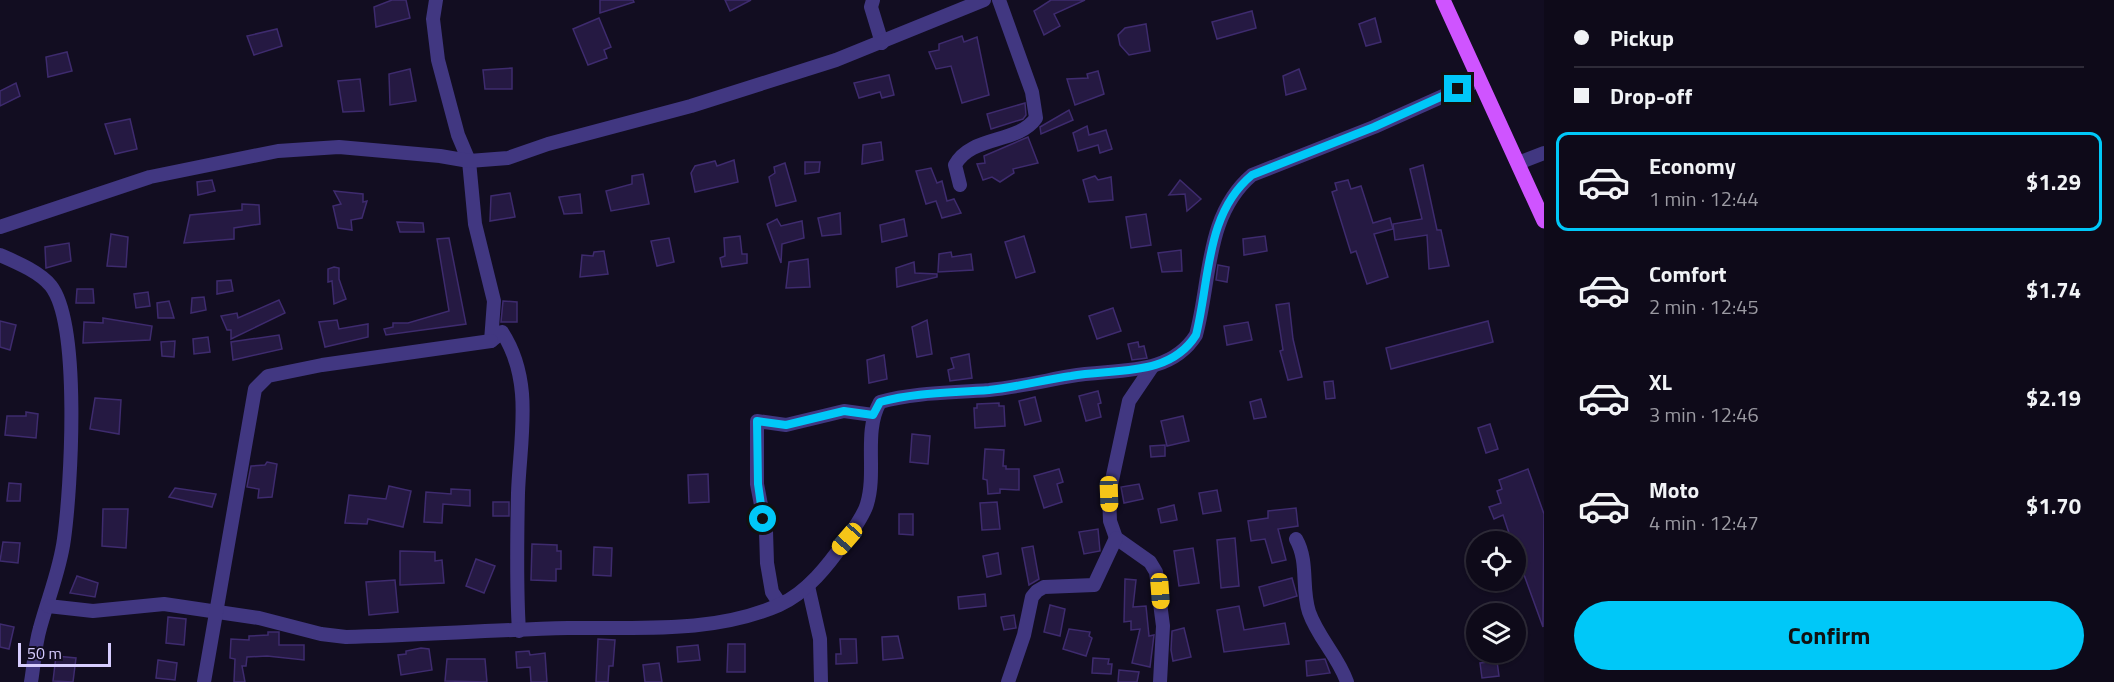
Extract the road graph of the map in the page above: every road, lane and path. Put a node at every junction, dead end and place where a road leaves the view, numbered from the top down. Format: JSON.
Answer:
{"nodes":[{"id":1,"x":436,"y":0,"type":"edge"},
{"id":2,"x":873,"y":0,"type":"edge"},
{"id":3,"x":984,"y":0,"type":"edge"},
{"id":4,"x":999,"y":0,"type":"edge"},
{"id":5,"x":1443,"y":0,"type":"edge"},
{"id":6,"x":882,"y":43,"type":"junction"},
{"id":7,"x":1479,"y":80,"type":"junction"},
{"id":8,"x":1544,"y":153,"type":"edge"},
{"id":9,"x":469,"y":161,"type":"junction"},
{"id":10,"x":1518,"y":163,"type":"junction"},
{"id":11,"x":960,"y":185,"type":"dead end"},
{"id":12,"x":1544,"y":221,"type":"edge"},
{"id":13,"x":0,"y":226,"type":"edge"},
{"id":14,"x":0,"y":255,"type":"edge"},
{"id":15,"x":495,"y":315,"type":"junction"},
{"id":16,"x":502,"y":332,"type":"junction"},
{"id":17,"x":491,"y":341,"type":"junction"},
{"id":18,"x":1152,"y":366,"type":"junction"},
{"id":19,"x":873,"y":415,"type":"junction"},
{"id":20,"x":1116,"y":538,"type":"junction"},
{"id":21,"x":1296,"y":539,"type":"dead end"},
{"id":22,"x":808,"y":586,"type":"junction"},
{"id":23,"x":780,"y":604,"type":"junction"},
{"id":24,"x":48,"y":606,"type":"junction"},
{"id":25,"x":215,"y":612,"type":"junction"},
{"id":26,"x":519,"y":631,"type":"junction"},
{"id":27,"x":31,"y":682,"type":"edge"},
{"id":28,"x":204,"y":682,"type":"edge"},
{"id":29,"x":821,"y":682,"type":"edge"},
{"id":30,"x":1008,"y":682,"type":"edge"},
{"id":31,"x":1160,"y":682,"type":"edge"},
{"id":32,"x":1347,"y":682,"type":"edge"}],
"edges":[{"from":1,"to":9,"type":"street"},
{"from":2,"to":6,"type":"street"},
{"from":3,"to":6,"type":"street"},
{"from":4,"to":11,"type":"street"},
{"from":5,"to":7,"type":"main road"},
{"from":6,"to":9,"type":"street"},
{"from":7,"to":10,"type":"main road"},
{"from":7,"to":18,"type":"street"},
{"from":8,"to":10,"type":"street"},
{"from":9,"to":13,"type":"street"},
{"from":9,"to":15,"type":"street"},
{"from":10,"to":12,"type":"main road"},
{"from":14,"to":24,"type":"street"},
{"from":15,"to":16,"type":"street"},
{"from":15,"to":17,"type":"street"},
{"from":16,"to":17,"type":"street"},
{"from":16,"to":26,"type":"street"},
{"from":17,"to":25,"type":"street"},
{"from":18,"to":19,"type":"street"},
{"from":18,"to":20,"type":"street"},
{"from":19,"to":22,"type":"street"},
{"from":19,"to":23,"type":"street"},
{"from":20,"to":30,"type":"street"},
{"from":20,"to":31,"type":"street"},
{"from":21,"to":32,"type":"street"},
{"from":22,"to":23,"type":"street"},
{"from":22,"to":29,"type":"street"},
{"from":23,"to":26,"type":"street"},
{"from":24,"to":25,"type":"street"},
{"from":24,"to":27,"type":"street"},
{"from":25,"to":26,"type":"street"},
{"from":25,"to":28,"type":"street"}]}
